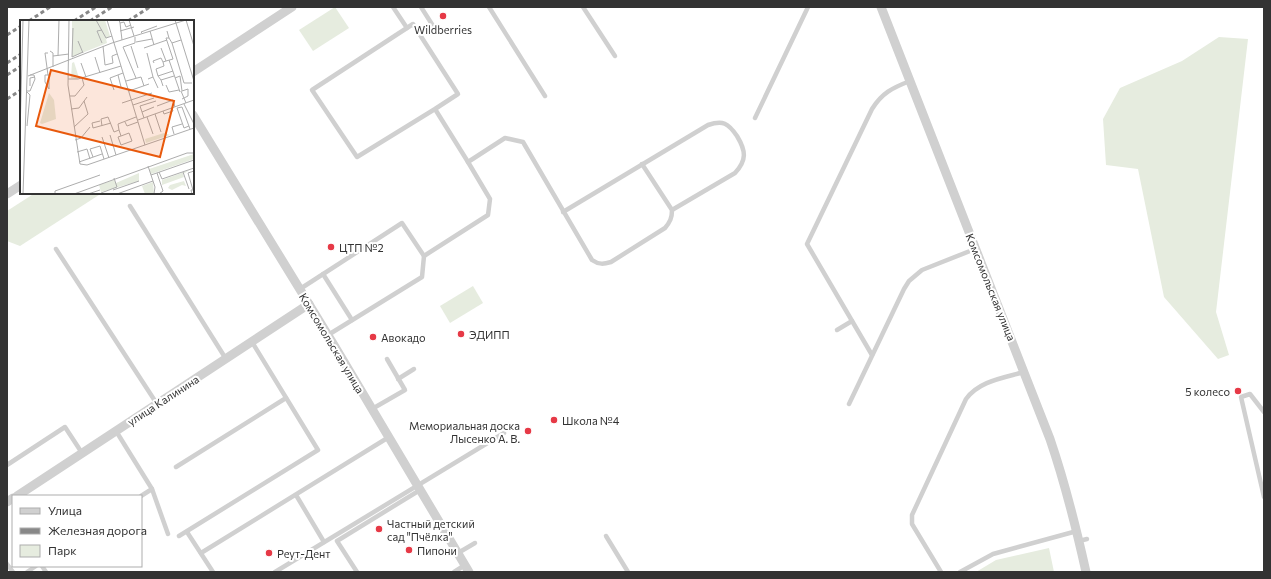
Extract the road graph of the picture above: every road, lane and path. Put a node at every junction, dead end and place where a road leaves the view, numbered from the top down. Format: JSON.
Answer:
{"nodes":[{"id":1,"x":292,"y":7,"type":"edge"},
{"id":2,"x":393,"y":7,"type":"edge"},
{"id":3,"x":421,"y":7,"type":"edge"},
{"id":4,"x":489,"y":7,"type":"edge"},
{"id":5,"x":583,"y":7,"type":"edge"},
{"id":6,"x":808,"y":7,"type":"edge"},
{"id":7,"x":881,"y":7,"type":"edge"},
{"id":8,"x":407,"y":28,"type":"junction"},
{"id":9,"x":435,"y":29,"type":"dead end"},
{"id":10,"x":615,"y":56,"type":"dead end"},
{"id":11,"x":194,"y":68,"type":"edge"},
{"id":12,"x":910,"y":81,"type":"junction"},
{"id":13,"x":545,"y":96,"type":"dead end"},
{"id":14,"x":435,"y":109,"type":"junction"},
{"id":15,"x":194,"y":117,"type":"edge"},
{"id":16,"x":755,"y":118,"type":"dead end"},
{"id":17,"x":468,"y":162,"type":"junction"},
{"id":18,"x":642,"y":164,"type":"junction"},
{"id":19,"x":20,"y":186,"type":"edge"},
{"id":20,"x":7,"y":194,"type":"edge"},
{"id":21,"x":130,"y":206,"type":"dead end"},
{"id":22,"x":672,"y":210,"type":"junction"},
{"id":23,"x":563,"y":212,"type":"junction"},
{"id":24,"x":56,"y":249,"type":"dead end"},
{"id":25,"x":975,"y":249,"type":"junction"},
{"id":26,"x":424,"y":256,"type":"junction"},
{"id":27,"x":323,"y":274,"type":"junction"},
{"id":28,"x":300,"y":289,"type":"junction"},
{"id":29,"x":309,"y":304,"type":"junction"},
{"id":30,"x":352,"y":320,"type":"junction"},
{"id":31,"x":852,"y":321,"type":"junction"},
{"id":32,"x":837,"y":330,"type":"dead end"},
{"id":33,"x":328,"y":335,"type":"junction"},
{"id":34,"x":252,"y":342,"type":"junction"},
{"id":35,"x":872,"y":355,"type":"junction"},
{"id":36,"x":226,"y":359,"type":"junction"},
{"id":37,"x":387,"y":359,"type":"dead end"},
{"id":38,"x":414,"y":369,"type":"dead end"},
{"id":39,"x":1024,"y":371,"type":"junction"},
{"id":40,"x":398,"y":379,"type":"junction"},
{"id":41,"x":286,"y":398,"type":"junction"},
{"id":42,"x":157,"y":404,"type":"junction"},
{"id":43,"x":849,"y":404,"type":"dead end"},
{"id":44,"x":372,"y":409,"type":"junction"},
{"id":45,"x":1264,"y":412,"type":"edge"},
{"id":46,"x":116,"y":431,"type":"junction"},
{"id":47,"x":504,"y":433,"type":"dead end"},
{"id":48,"x":389,"y":437,"type":"junction"},
{"id":49,"x":82,"y":453,"type":"junction"},
{"id":50,"x":7,"y":465,"type":"edge"},
{"id":51,"x":176,"y":467,"type":"dead end"},
{"id":52,"x":419,"y":488,"type":"junction"},
{"id":53,"x":152,"y":489,"type":"junction"},
{"id":54,"x":19,"y":495,"type":"edge"},
{"id":55,"x":142,"y":495,"type":"edge"},
{"id":56,"x":296,"y":495,"type":"junction"},
{"id":57,"x":1264,"y":497,"type":"edge"},
{"id":58,"x":1077,"y":531,"type":"junction"},
{"id":59,"x":187,"y":532,"type":"junction"},
{"id":60,"x":168,"y":534,"type":"dead end"},
{"id":61,"x":179,"y":536,"type":"dead end"},
{"id":62,"x":606,"y":536,"type":"dead end"},
{"id":63,"x":324,"y":542,"type":"junction"},
{"id":64,"x":475,"y":542,"type":"dead end"},
{"id":65,"x":201,"y":553,"type":"junction"},
{"id":66,"x":458,"y":553,"type":"junction"},
{"id":67,"x":7,"y":564,"type":"edge"},
{"id":68,"x":467,"y":568,"type":"edge"},
{"id":69,"x":12,"y":572,"type":"edge"},
{"id":70,"x":213,"y":572,"type":"edge"},
{"id":71,"x":276,"y":572,"type":"edge"},
{"id":72,"x":357,"y":572,"type":"edge"},
{"id":73,"x":454,"y":572,"type":"edge"},
{"id":74,"x":628,"y":572,"type":"edge"},
{"id":75,"x":941,"y":572,"type":"edge"},
{"id":76,"x":960,"y":572,"type":"edge"},
{"id":77,"x":1086,"y":572,"type":"edge"}],
"edges":[{"from":1,"to":11,"type":"street"},
{"from":2,"to":8,"type":"lane"},
{"from":3,"to":9,"type":"lane"},
{"from":4,"to":13,"type":"lane"},
{"from":5,"to":10,"type":"lane"},
{"from":6,"to":16,"type":"lane"},
{"from":7,"to":12,"type":"street","name":"Комсомольская улица"},
{"from":8,"to":14,"type":"lane"},
{"from":8,"to":14,"type":"lane"},
{"from":12,"to":25,"type":"street","name":"Комсомольская улица"},
{"from":12,"to":31,"type":"lane"},
{"from":14,"to":17,"type":"lane"},
{"from":15,"to":28,"type":"street","name":"Комсомольская улица"},
{"from":17,"to":23,"type":"lane"},
{"from":17,"to":26,"type":"lane"},
{"from":18,"to":22,"type":"lane"},
{"from":18,"to":22,"type":"lane"},
{"from":18,"to":23,"type":"lane"},
{"from":19,"to":20,"type":"street"},
{"from":21,"to":36,"type":"lane"},
{"from":22,"to":23,"type":"lane"},
{"from":24,"to":42,"type":"lane"},
{"from":25,"to":35,"type":"lane"},
{"from":25,"to":39,"type":"street","name":"Комсомольская улица"},
{"from":26,"to":27,"type":"lane"},
{"from":26,"to":30,"type":"lane"},
{"from":27,"to":28,"type":"lane"},
{"from":27,"to":30,"type":"lane"},
{"from":28,"to":29,"type":"street","name":"Комсомольская улица"},
{"from":29,"to":33,"type":"street","name":"Комсомольская улица"},
{"from":29,"to":34,"type":"street","name":"улица Калинина"},
{"from":30,"to":33,"type":"lane"},
{"from":31,"to":32,"type":"lane"},
{"from":31,"to":35,"type":"lane"},
{"from":33,"to":44,"type":"street","name":"Комсомольская улица"},
{"from":34,"to":36,"type":"street","name":"улица Калинина"},
{"from":34,"to":41,"type":"lane"},
{"from":35,"to":43,"type":"lane"},
{"from":36,"to":42,"type":"street","name":"улица Калинина"},
{"from":37,"to":40,"type":"lane"},
{"from":38,"to":40,"type":"lane"},
{"from":39,"to":58,"type":"street","name":"Комсомольская улица"},
{"from":39,"to":75,"type":"lane"},
{"from":40,"to":44,"type":"lane"},
{"from":41,"to":51,"type":"lane"},
{"from":41,"to":59,"type":"lane"},
{"from":42,"to":46,"type":"street","name":"улица Калинина"},
{"from":44,"to":48,"type":"street","name":"Комсомольская улица"},
{"from":45,"to":57,"type":"lane"},
{"from":46,"to":49,"type":"street","name":"улица Калинина"},
{"from":46,"to":53,"type":"lane"},
{"from":47,"to":52,"type":"lane"},
{"from":48,"to":52,"type":"street","name":"Комсомольская улица"},
{"from":48,"to":56,"type":"lane"},
{"from":49,"to":50,"type":"lane"},
{"from":49,"to":54,"type":"street","name":"улица Калинина"},
{"from":52,"to":63,"type":"lane"},
{"from":52,"to":66,"type":"street","name":"Комсомольская улица"},
{"from":52,"to":72,"type":"lane"},
{"from":53,"to":55,"type":"lane"},
{"from":53,"to":60,"type":"lane"},
{"from":56,"to":63,"type":"lane"},
{"from":56,"to":65,"type":"lane"},
{"from":58,"to":76,"type":"lane"},
{"from":58,"to":77,"type":"street","name":"Комсомольская улица"},
{"from":59,"to":61,"type":"lane"},
{"from":59,"to":65,"type":"lane"},
{"from":62,"to":74,"type":"lane"},
{"from":63,"to":71,"type":"lane"},
{"from":64,"to":66,"type":"lane"},
{"from":65,"to":70,"type":"lane"},
{"from":66,"to":68,"type":"street","name":"Комсомольская улица"},
{"from":67,"to":69,"type":"lane"},
{"from":68,"to":73,"type":"lane"}]}
